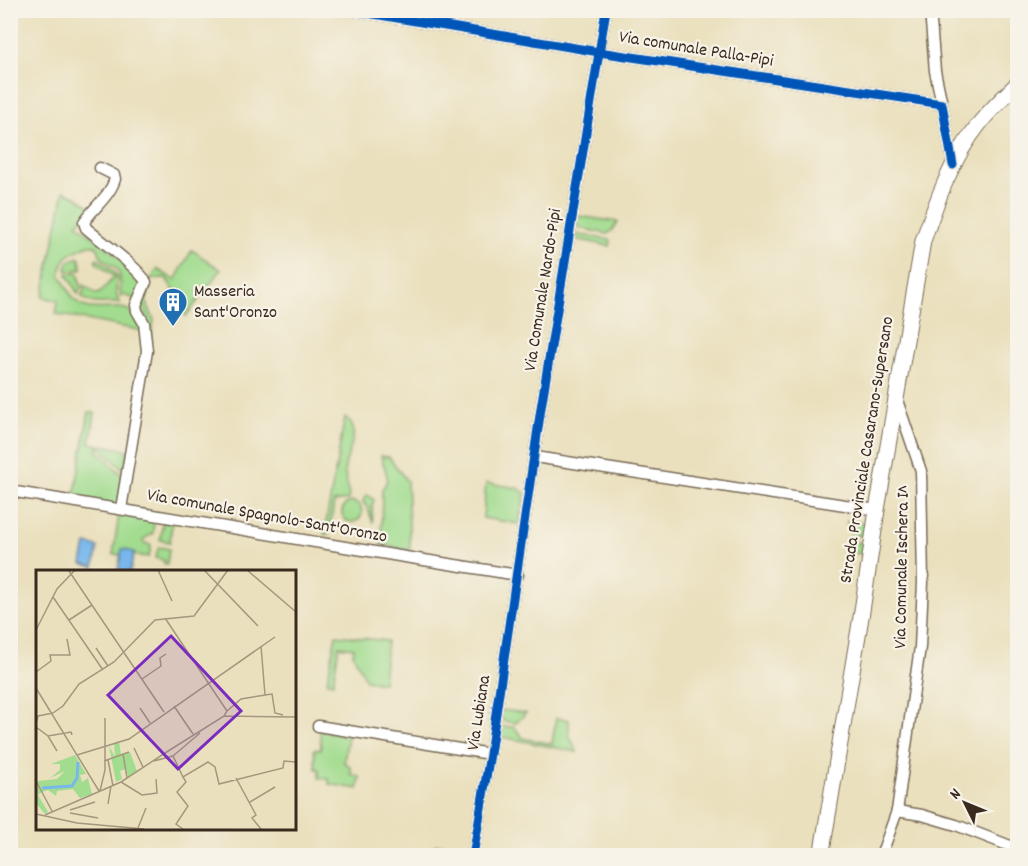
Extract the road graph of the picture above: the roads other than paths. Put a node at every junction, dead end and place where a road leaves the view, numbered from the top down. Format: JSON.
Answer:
{"nodes":[{"id":1,"x":350,"y":10,"type":"edge"},
{"id":2,"x":606,"y":10,"type":"edge"},
{"id":3,"x":930,"y":10,"type":"edge"},
{"id":4,"x":599,"y":52,"type":"junction"},
{"id":5,"x":1017,"y":83,"type":"edge"},
{"id":6,"x":942,"y":104,"type":"junction"},
{"id":7,"x":953,"y":165,"type":"junction"},
{"id":8,"x":100,"y":168,"type":"dead end"},
{"id":9,"x":897,"y":397,"type":"junction"},
{"id":10,"x":535,"y":457,"type":"junction"},
{"id":11,"x":10,"y":490,"type":"edge"},
{"id":12,"x":121,"y":509,"type":"junction"},
{"id":13,"x":877,"y":510,"type":"junction"},
{"id":14,"x":518,"y":574,"type":"junction"},
{"id":15,"x":318,"y":726,"type":"dead end"},
{"id":16,"x":490,"y":754,"type":"junction"},
{"id":17,"x":897,"y":811,"type":"junction"},
{"id":18,"x":1017,"y":849,"type":"edge"},
{"id":19,"x":822,"y":851,"type":"dead end"},
{"id":20,"x":473,"y":855,"type":"edge"},
{"id":21,"x":881,"y":855,"type":"edge"}],
"edges":[{"from":1,"to":4,"type":"street","name":"Via comunale Palla-Pipi"},
{"from":2,"to":4,"type":"street","name":"Via Comunale Nardo-Pipi"},
{"from":3,"to":6,"type":"street"},
{"from":4,"to":6,"type":"street","name":"Via comunale Palla-Pipi"},
{"from":4,"to":10,"type":"street","name":"Via Comunale Nardo-Pipi"},
{"from":5,"to":7,"type":"main road","name":"Strada Provinciale Casarano-Supersano"},
{"from":6,"to":7,"type":"street"},
{"from":7,"to":9,"type":"main road","name":"Strada Provinciale Casarano-Supersano"},
{"from":8,"to":12,"type":"street"},
{"from":9,"to":13,"type":"main road","name":"Strada Provinciale Casarano-Supersano"},
{"from":9,"to":17,"type":"street","name":"Via Comunale Ischera I^"},
{"from":10,"to":13,"type":"street"},
{"from":10,"to":14,"type":"street","name":"Via Comunale Nardo-Pipi"},
{"from":11,"to":12,"type":"street","name":"Via comunale Spagnolo-Sant'Oronzo"},
{"from":12,"to":14,"type":"street","name":"Via comunale Spagnolo-Sant'Oronzo"},
{"from":13,"to":19,"type":"main road","name":"Strada Provinciale Casarano-Supersano"},
{"from":14,"to":16,"type":"street","name":"Via Lubiana"},
{"from":15,"to":16,"type":"street"},
{"from":16,"to":20,"type":"street","name":"Via Lubiana"},
{"from":17,"to":18,"type":"street"},
{"from":17,"to":21,"type":"street","name":"Via Comunale Ischera I^"}]}
